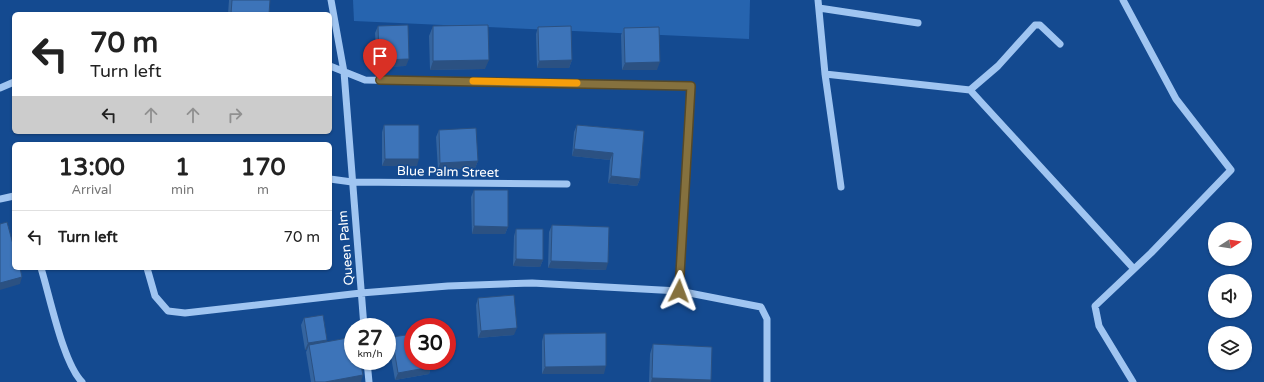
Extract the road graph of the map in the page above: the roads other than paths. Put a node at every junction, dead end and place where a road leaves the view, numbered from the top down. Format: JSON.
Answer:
{"nodes":[{"id":1,"x":331,"y":0,"type":"edge"},
{"id":2,"x":818,"y":0,"type":"edge"},
{"id":3,"x":1123,"y":0,"type":"edge"},
{"id":4,"x":819,"y":8,"type":"junction"},
{"id":5,"x":918,"y":23,"type":"dead end"},
{"id":6,"x":1060,"y":44,"type":"dead end"},
{"id":7,"x":332,"y":67,"type":"edge"},
{"id":8,"x":344,"y":72,"type":"junction"},
{"id":9,"x":825,"y":74,"type":"junction"},
{"id":10,"x":12,"y":83,"type":"edge"},
{"id":11,"x":0,"y":88,"type":"edge"},
{"id":12,"x":970,"y":90,"type":"junction"},
{"id":13,"x":332,"y":179,"type":"edge"},
{"id":14,"x":352,"y":182,"type":"junction"},
{"id":15,"x":567,"y":184,"type":"dead end"},
{"id":16,"x":841,"y":187,"type":"dead end"},
{"id":17,"x":12,"y":196,"type":"edge"},
{"id":18,"x":0,"y":199,"type":"edge"},
{"id":19,"x":1134,"y":269,"type":"junction"},
{"id":20,"x":42,"y":270,"type":"edge"},
{"id":21,"x":148,"y":270,"type":"edge"},
{"id":22,"x":679,"y":291,"type":"junction"},
{"id":23,"x":361,"y":294,"type":"junction"},
{"id":24,"x":363,"y":318,"type":"edge"},
{"id":25,"x":368,"y":370,"type":"edge"},
{"id":26,"x":82,"y":382,"type":"edge"},
{"id":27,"x":369,"y":382,"type":"edge"},
{"id":28,"x":768,"y":382,"type":"edge"},
{"id":29,"x":1133,"y":382,"type":"edge"}],
"edges":[{"from":1,"to":8,"type":"street","name":"Queen Palm"},
{"from":2,"to":4,"type":"street"},
{"from":3,"to":19,"type":"street"},
{"from":4,"to":5,"type":"street"},
{"from":4,"to":9,"type":"street"},
{"from":6,"to":12,"type":"street"},
{"from":7,"to":8,"type":"street"},
{"from":8,"to":14,"type":"street","name":"Queen Palm"},
{"from":8,"to":22,"type":"street"},
{"from":9,"to":12,"type":"street"},
{"from":9,"to":16,"type":"street"},
{"from":10,"to":11,"type":"street"},
{"from":12,"to":19,"type":"street"},
{"from":13,"to":14,"type":"street","name":"Blue Palm Street"},
{"from":14,"to":15,"type":"street","name":"Blue Palm Street"},
{"from":14,"to":23,"type":"street","name":"Queen Palm"},
{"from":17,"to":18,"type":"street"},
{"from":19,"to":29,"type":"street"},
{"from":20,"to":26,"type":"street"},
{"from":21,"to":23,"type":"street"},
{"from":22,"to":23,"type":"street"},
{"from":22,"to":28,"type":"street"},
{"from":23,"to":24,"type":"street","name":"Queen Palm"},
{"from":25,"to":27,"type":"street"}]}
